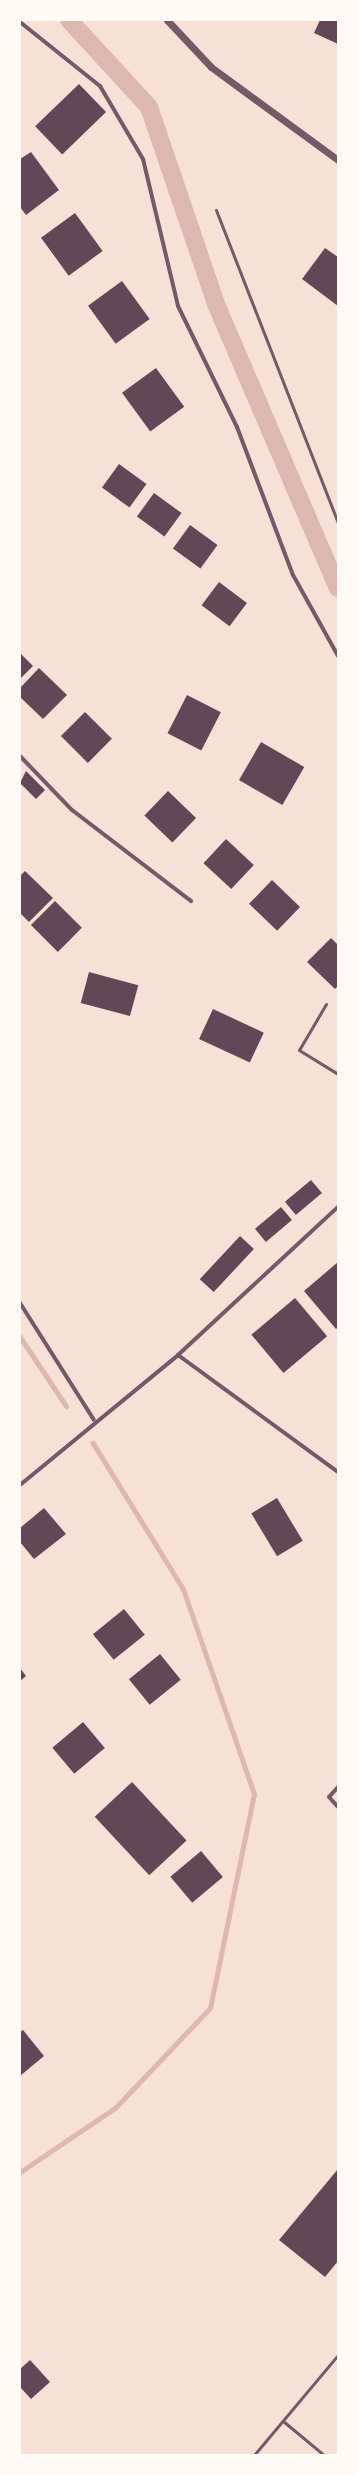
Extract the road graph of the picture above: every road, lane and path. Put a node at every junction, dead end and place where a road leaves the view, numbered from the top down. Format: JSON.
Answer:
{"nodes":[{"id":1,"x":167,"y":20,"type":"edge"},
{"id":2,"x":20,"y":22,"type":"edge"},
{"id":3,"x":338,"y":160,"type":"edge"},
{"id":4,"x":216,"y":210,"type":"dead end"},
{"id":5,"x":338,"y":523,"type":"edge"},
{"id":6,"x":338,"y":656,"type":"edge"},
{"id":7,"x":20,"y":756,"type":"edge"},
{"id":8,"x":192,"y":901,"type":"dead end"},
{"id":9,"x":326,"y":1004,"type":"dead end"},
{"id":10,"x":338,"y":1074,"type":"edge"},
{"id":11,"x":338,"y":1207,"type":"edge"},
{"id":12,"x":20,"y":1303,"type":"edge"},
{"id":13,"x":178,"y":1354,"type":"junction"},
{"id":14,"x":94,"y":1420,"type":"junction"},
{"id":15,"x":338,"y":1472,"type":"edge"},
{"id":16,"x":20,"y":1485,"type":"edge"},
{"id":17,"x":338,"y":1787,"type":"edge"},
{"id":18,"x":338,"y":1807,"type":"edge"},
{"id":19,"x":338,"y":2355,"type":"edge"},
{"id":20,"x":283,"y":2421,"type":"junction"},
{"id":21,"x":254,"y":2455,"type":"edge"},
{"id":22,"x":324,"y":2455,"type":"edge"}],
"edges":[{"from":1,"to":3,"type":"street"},
{"from":2,"to":6,"type":"street"},
{"from":4,"to":5,"type":"lane"},
{"from":7,"to":8,"type":"street"},
{"from":9,"to":10,"type":"lane"},
{"from":11,"to":13,"type":"street"},
{"from":12,"to":14,"type":"street"},
{"from":13,"to":14,"type":"street"},
{"from":13,"to":15,"type":"street"},
{"from":14,"to":16,"type":"street"},
{"from":17,"to":18,"type":"street"},
{"from":19,"to":20,"type":"lane"},
{"from":20,"to":21,"type":"lane"},
{"from":20,"to":22,"type":"lane"}]}
